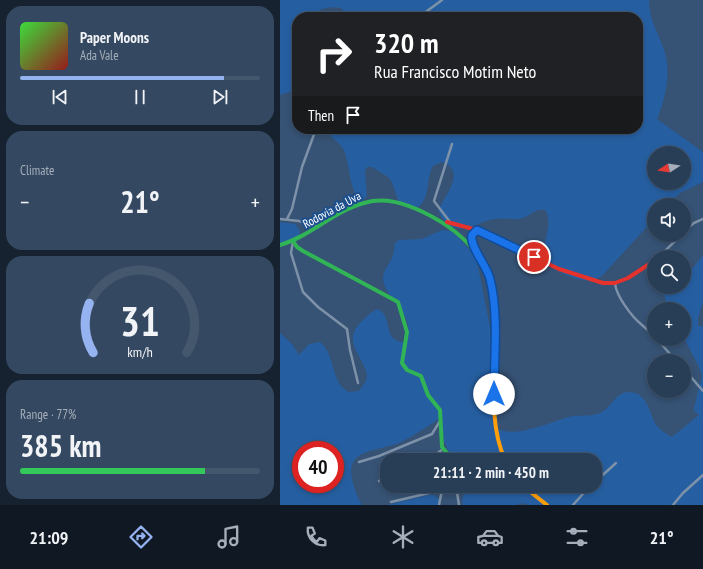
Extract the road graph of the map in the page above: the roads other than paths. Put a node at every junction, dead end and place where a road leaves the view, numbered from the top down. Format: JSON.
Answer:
{"nodes":[{"id":1,"x":442,"y":0,"type":"edge"},
{"id":2,"x":425,"y":12,"type":"edge"},
{"id":3,"x":314,"y":134,"type":"edge"},
{"id":4,"x":452,"y":144,"type":"dead end"},
{"id":5,"x":280,"y":219,"type":"edge"},
{"id":6,"x":703,"y":219,"type":"edge"},
{"id":7,"x":287,"y":220,"type":"junction"},
{"id":8,"x":442,"y":220,"type":"junction"},
{"id":9,"x":450,"y":222,"type":"junction"},
{"id":10,"x":691,"y":225,"type":"edge"},
{"id":11,"x":318,"y":227,"type":"junction"},
{"id":12,"x":477,"y":230,"type":"junction"},
{"id":13,"x":293,"y":241,"type":"junction"},
{"id":14,"x":674,"y":242,"type":"edge"},
{"id":15,"x":471,"y":243,"type":"junction"},
{"id":16,"x":280,"y":244,"type":"edge"},
{"id":17,"x":666,"y":250,"type":"edge"},
{"id":18,"x":647,"y":266,"type":"edge"},
{"id":19,"x":615,"y":283,"type":"junction"},
{"id":20,"x":647,"y":330,"type":"edge"},
{"id":21,"x":663,"y":346,"type":"edge"},
{"id":22,"x":670,"y":354,"type":"edge"},
{"id":23,"x":691,"y":377,"type":"edge"},
{"id":24,"x":358,"y":383,"type":"dead end"},
{"id":25,"x":703,"y":391,"type":"edge"},
{"id":26,"x":441,"y":417,"type":"junction"},
{"id":27,"x":443,"y":449,"type":"junction"},
{"id":28,"x":438,"y":453,"type":"edge"},
{"id":29,"x":447,"y":453,"type":"edge"},
{"id":30,"x":502,"y":453,"type":"edge"},
{"id":31,"x":359,"y":462,"type":"dead end"},
{"id":32,"x":616,"y":463,"type":"dead end"},
{"id":33,"x":703,"y":475,"type":"edge"},
{"id":34,"x":602,"y":476,"type":"edge"},
{"id":35,"x":429,"y":493,"type":"edge"},
{"id":36,"x":441,"y":493,"type":"edge"},
{"id":37,"x":457,"y":493,"type":"edge"},
{"id":38,"x":532,"y":493,"type":"edge"},
{"id":39,"x":584,"y":493,"type":"edge"},
{"id":40,"x":391,"y":502,"type":"dead end"},
{"id":41,"x":439,"y":505,"type":"edge"},
{"id":42,"x":459,"y":505,"type":"edge"},
{"id":43,"x":547,"y":505,"type":"edge"},
{"id":44,"x":573,"y":505,"type":"edge"},
{"id":45,"x":673,"y":505,"type":"edge"}],
"edges":[{"from":1,"to":2,"type":"street"},
{"from":3,"to":7,"type":"street"},
{"from":4,"to":9,"type":"street"},
{"from":5,"to":7,"type":"street"},
{"from":6,"to":10,"type":"street"},
{"from":7,"to":11,"type":"street"},
{"from":8,"to":9,"type":"street"},
{"from":8,"to":11,"type":"street","name":"Rodovia da Uva"},
{"from":8,"to":15,"type":"street","name":"Rodovia da Uva"},
{"from":9,"to":12,"type":"street"},
{"from":11,"to":13,"type":"street","name":"Rodovia da Uva"},
{"from":12,"to":15,"type":"street"},
{"from":12,"to":19,"type":"street"},
{"from":13,"to":16,"type":"street","name":"Rodovia da Uva"},
{"from":13,"to":24,"type":"street"},
{"from":13,"to":26,"type":"street"},
{"from":14,"to":17,"type":"street"},
{"from":15,"to":30,"type":"street","name":"Rodovia da Uva"},
{"from":18,"to":19,"type":"street"},
{"from":19,"to":20,"type":"street"},
{"from":21,"to":22,"type":"street"},
{"from":23,"to":25,"type":"street"},
{"from":26,"to":27,"type":"street"},
{"from":26,"to":31,"type":"street"},
{"from":27,"to":28,"type":"street"},
{"from":27,"to":29,"type":"street"},
{"from":32,"to":34,"type":"street"},
{"from":33,"to":45,"type":"street"},
{"from":35,"to":40,"type":"street"},
{"from":36,"to":41,"type":"street"},
{"from":37,"to":42,"type":"street"},
{"from":38,"to":43,"type":"street"},
{"from":39,"to":44,"type":"street"}]}
